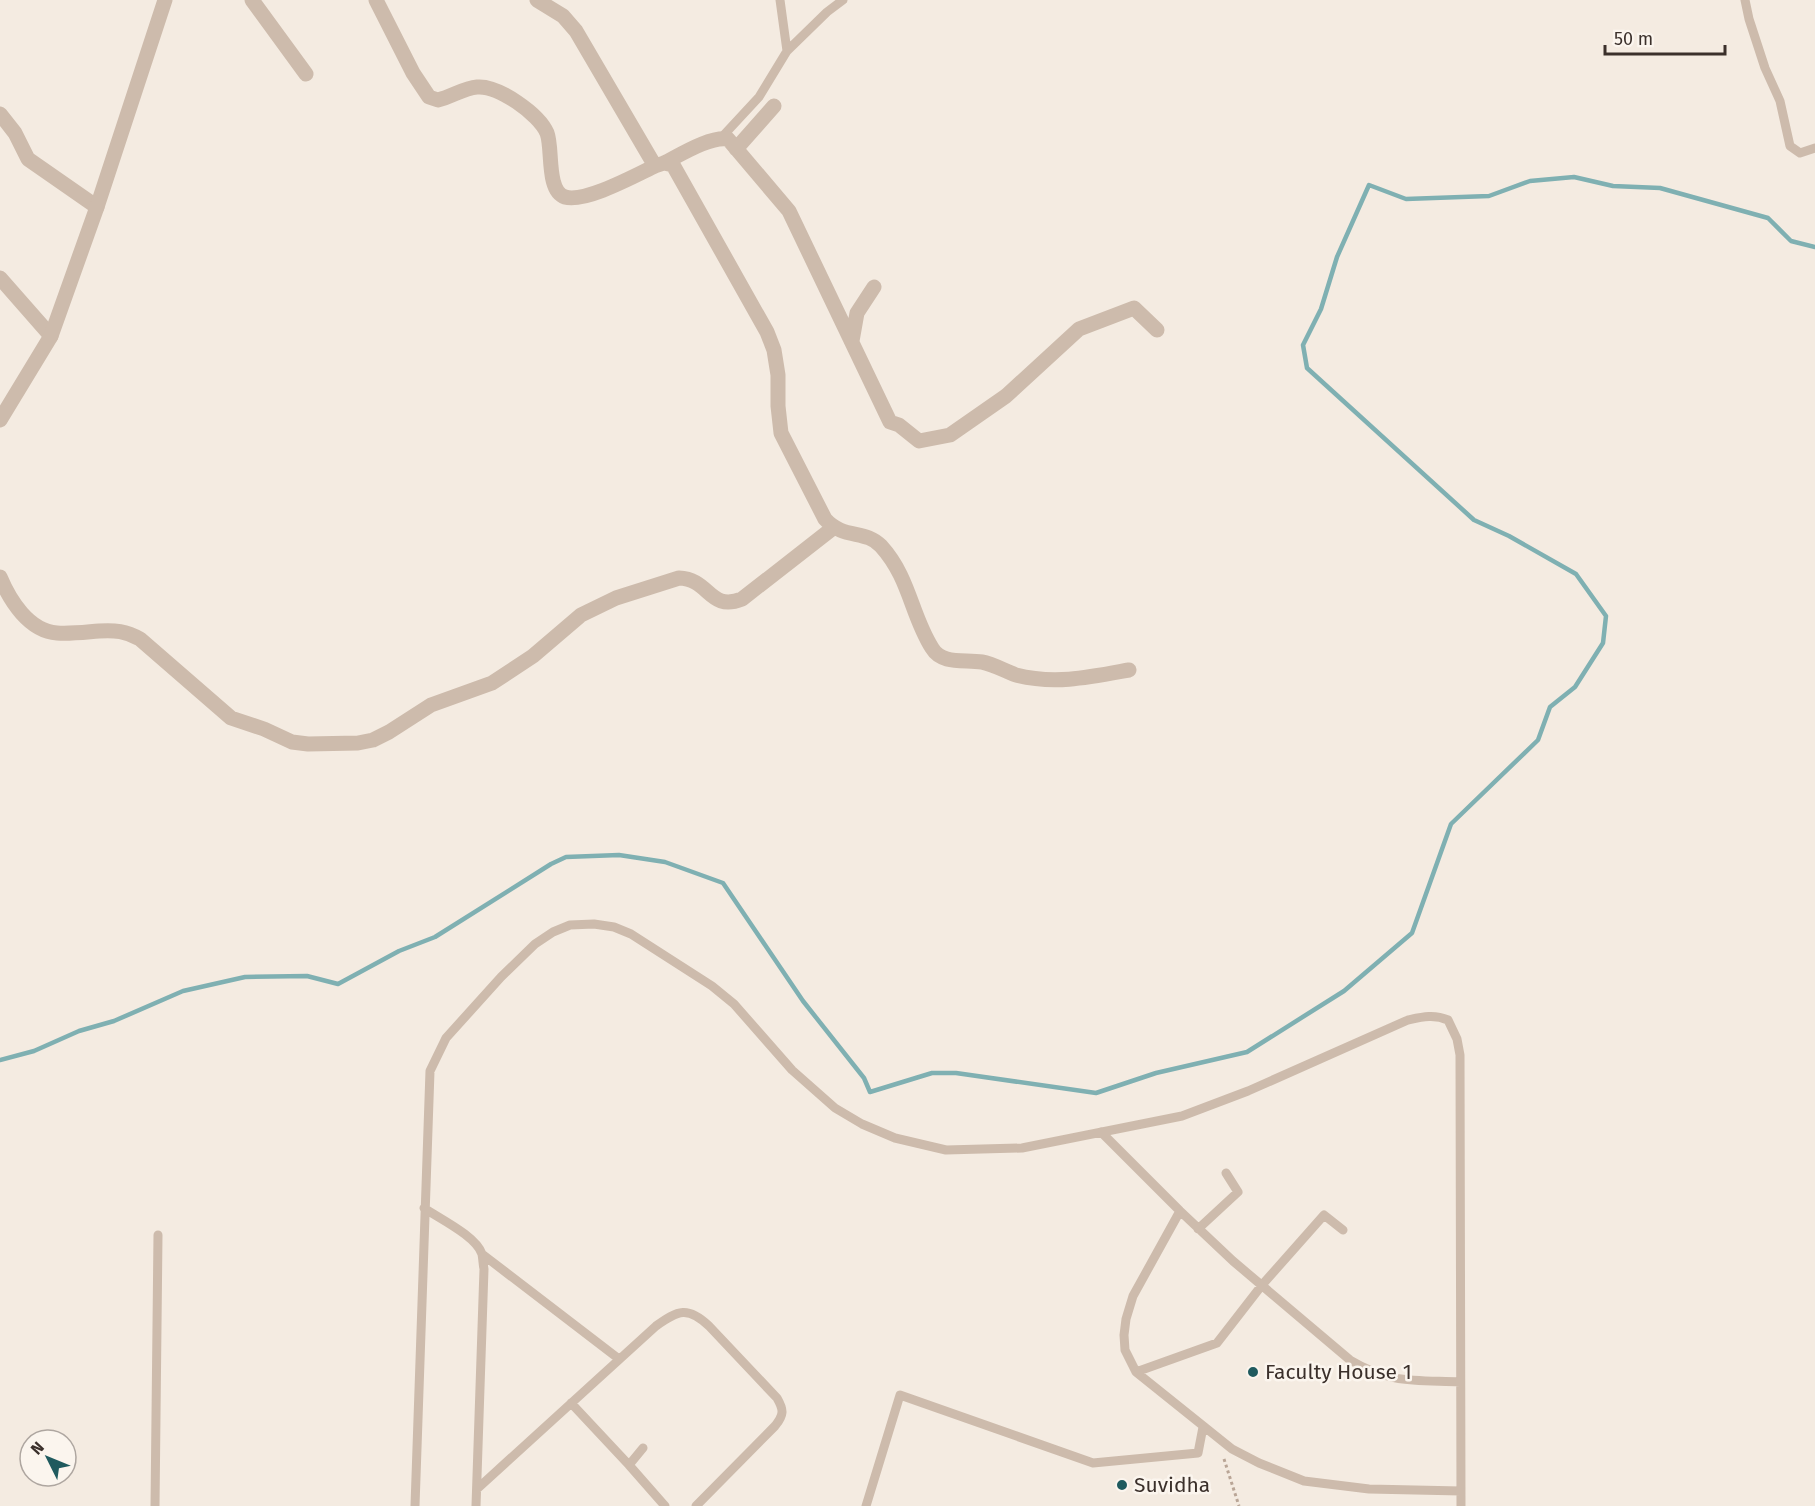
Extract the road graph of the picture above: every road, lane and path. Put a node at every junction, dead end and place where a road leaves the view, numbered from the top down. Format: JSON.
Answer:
{"nodes":[{"id":1,"x":165,"y":0,"type":"edge"},
{"id":2,"x":252,"y":0,"type":"edge"},
{"id":3,"x":376,"y":0,"type":"edge"},
{"id":4,"x":537,"y":0,"type":"edge"},
{"id":5,"x":780,"y":0,"type":"edge"},
{"id":6,"x":843,"y":0,"type":"edge"},
{"id":7,"x":1745,"y":0,"type":"edge"},
{"id":8,"x":787,"y":51,"type":"junction"},
{"id":9,"x":306,"y":74,"type":"dead end"},
{"id":10,"x":774,"y":106,"type":"dead end"},
{"id":11,"x":0,"y":114,"type":"edge"},
{"id":12,"x":721,"y":138,"type":"junction"},
{"id":13,"x":1815,"y":148,"type":"edge"},
{"id":14,"x":736,"y":149,"type":"junction"},
{"id":15,"x":660,"y":165,"type":"junction"},
{"id":16,"x":97,"y":207,"type":"junction"},
{"id":17,"x":0,"y":278,"type":"edge"},
{"id":18,"x":874,"y":286,"type":"dead end"},
{"id":19,"x":1157,"y":330,"type":"dead end"},
{"id":20,"x":51,"y":336,"type":"junction"},
{"id":21,"x":852,"y":341,"type":"junction"},
{"id":22,"x":0,"y":420,"type":"edge"},
{"id":23,"x":833,"y":528,"type":"junction"},
{"id":24,"x":0,"y":577,"type":"edge"},
{"id":25,"x":1129,"y":670,"type":"dead end"},
{"id":26,"x":1101,"y":1132,"type":"junction"},
{"id":27,"x":1226,"y":1173,"type":"dead end"},
{"id":28,"x":424,"y":1208,"type":"junction"},
{"id":29,"x":1180,"y":1211,"type":"junction"},
{"id":30,"x":1198,"y":1229,"type":"junction"},
{"id":31,"x":1343,"y":1230,"type":"dead end"},
{"id":32,"x":158,"y":1235,"type":"dead end"},
{"id":33,"x":482,"y":1254,"type":"junction"},
{"id":34,"x":1262,"y":1286,"type":"junction"},
{"id":35,"x":619,"y":1359,"type":"junction"},
{"id":36,"x":1136,"y":1372,"type":"junction"},
{"id":37,"x":1460,"y":1382,"type":"junction"},
{"id":38,"x":571,"y":1403,"type":"junction"},
{"id":39,"x":1203,"y":1427,"type":"junction"},
{"id":40,"x":1217,"y":1438,"type":"junction"},
{"id":41,"x":643,"y":1448,"type":"dead end"},
{"id":42,"x":628,"y":1465,"type":"junction"},
{"id":43,"x":477,"y":1489,"type":"junction"},
{"id":44,"x":1461,"y":1491,"type":"junction"},
{"id":45,"x":155,"y":1506,"type":"edge"},
{"id":46,"x":415,"y":1506,"type":"edge"},
{"id":47,"x":476,"y":1506,"type":"edge"},
{"id":48,"x":665,"y":1506,"type":"edge"},
{"id":49,"x":696,"y":1506,"type":"edge"},
{"id":50,"x":866,"y":1506,"type":"edge"},
{"id":51,"x":1239,"y":1506,"type":"edge"},
{"id":52,"x":1461,"y":1506,"type":"edge"}],
"edges":[{"from":1,"to":16,"type":"street"},
{"from":2,"to":9,"type":"street"},
{"from":3,"to":15,"type":"street"},
{"from":4,"to":15,"type":"street"},
{"from":5,"to":8,"type":"lane"},
{"from":6,"to":8,"type":"lane"},
{"from":7,"to":13,"type":"lane"},
{"from":8,"to":12,"type":"lane"},
{"from":10,"to":14,"type":"street"},
{"from":11,"to":16,"type":"street"},
{"from":12,"to":14,"type":"street"},
{"from":12,"to":15,"type":"street"},
{"from":14,"to":21,"type":"street"},
{"from":15,"to":23,"type":"street"},
{"from":16,"to":20,"type":"street"},
{"from":17,"to":20,"type":"street"},
{"from":18,"to":21,"type":"street"},
{"from":19,"to":21,"type":"street"},
{"from":20,"to":22,"type":"street"},
{"from":23,"to":24,"type":"street"},
{"from":23,"to":25,"type":"street"},
{"from":26,"to":28,"type":"lane"},
{"from":26,"to":29,"type":"lane"},
{"from":26,"to":37,"type":"lane"},
{"from":27,"to":30,"type":"lane"},
{"from":28,"to":33,"type":"lane"},
{"from":28,"to":46,"type":"lane"},
{"from":29,"to":30,"type":"lane"},
{"from":29,"to":36,"type":"lane"},
{"from":30,"to":34,"type":"lane"},
{"from":31,"to":34,"type":"lane"},
{"from":32,"to":45,"type":"lane"},
{"from":33,"to":35,"type":"lane"},
{"from":33,"to":43,"type":"lane"},
{"from":34,"to":36,"type":"lane"},
{"from":34,"to":37,"type":"lane"},
{"from":35,"to":38,"type":"lane"},
{"from":35,"to":49,"type":"lane"},
{"from":36,"to":39,"type":"lane"},
{"from":37,"to":44,"type":"lane"},
{"from":38,"to":42,"type":"lane"},
{"from":38,"to":43,"type":"lane"},
{"from":39,"to":40,"type":"lane"},
{"from":39,"to":50,"type":"lane"},
{"from":40,"to":44,"type":"lane"},
{"from":40,"to":51,"type":"path"},
{"from":41,"to":42,"type":"lane"},
{"from":42,"to":48,"type":"lane"},
{"from":43,"to":47,"type":"lane"},
{"from":44,"to":52,"type":"lane"}]}
